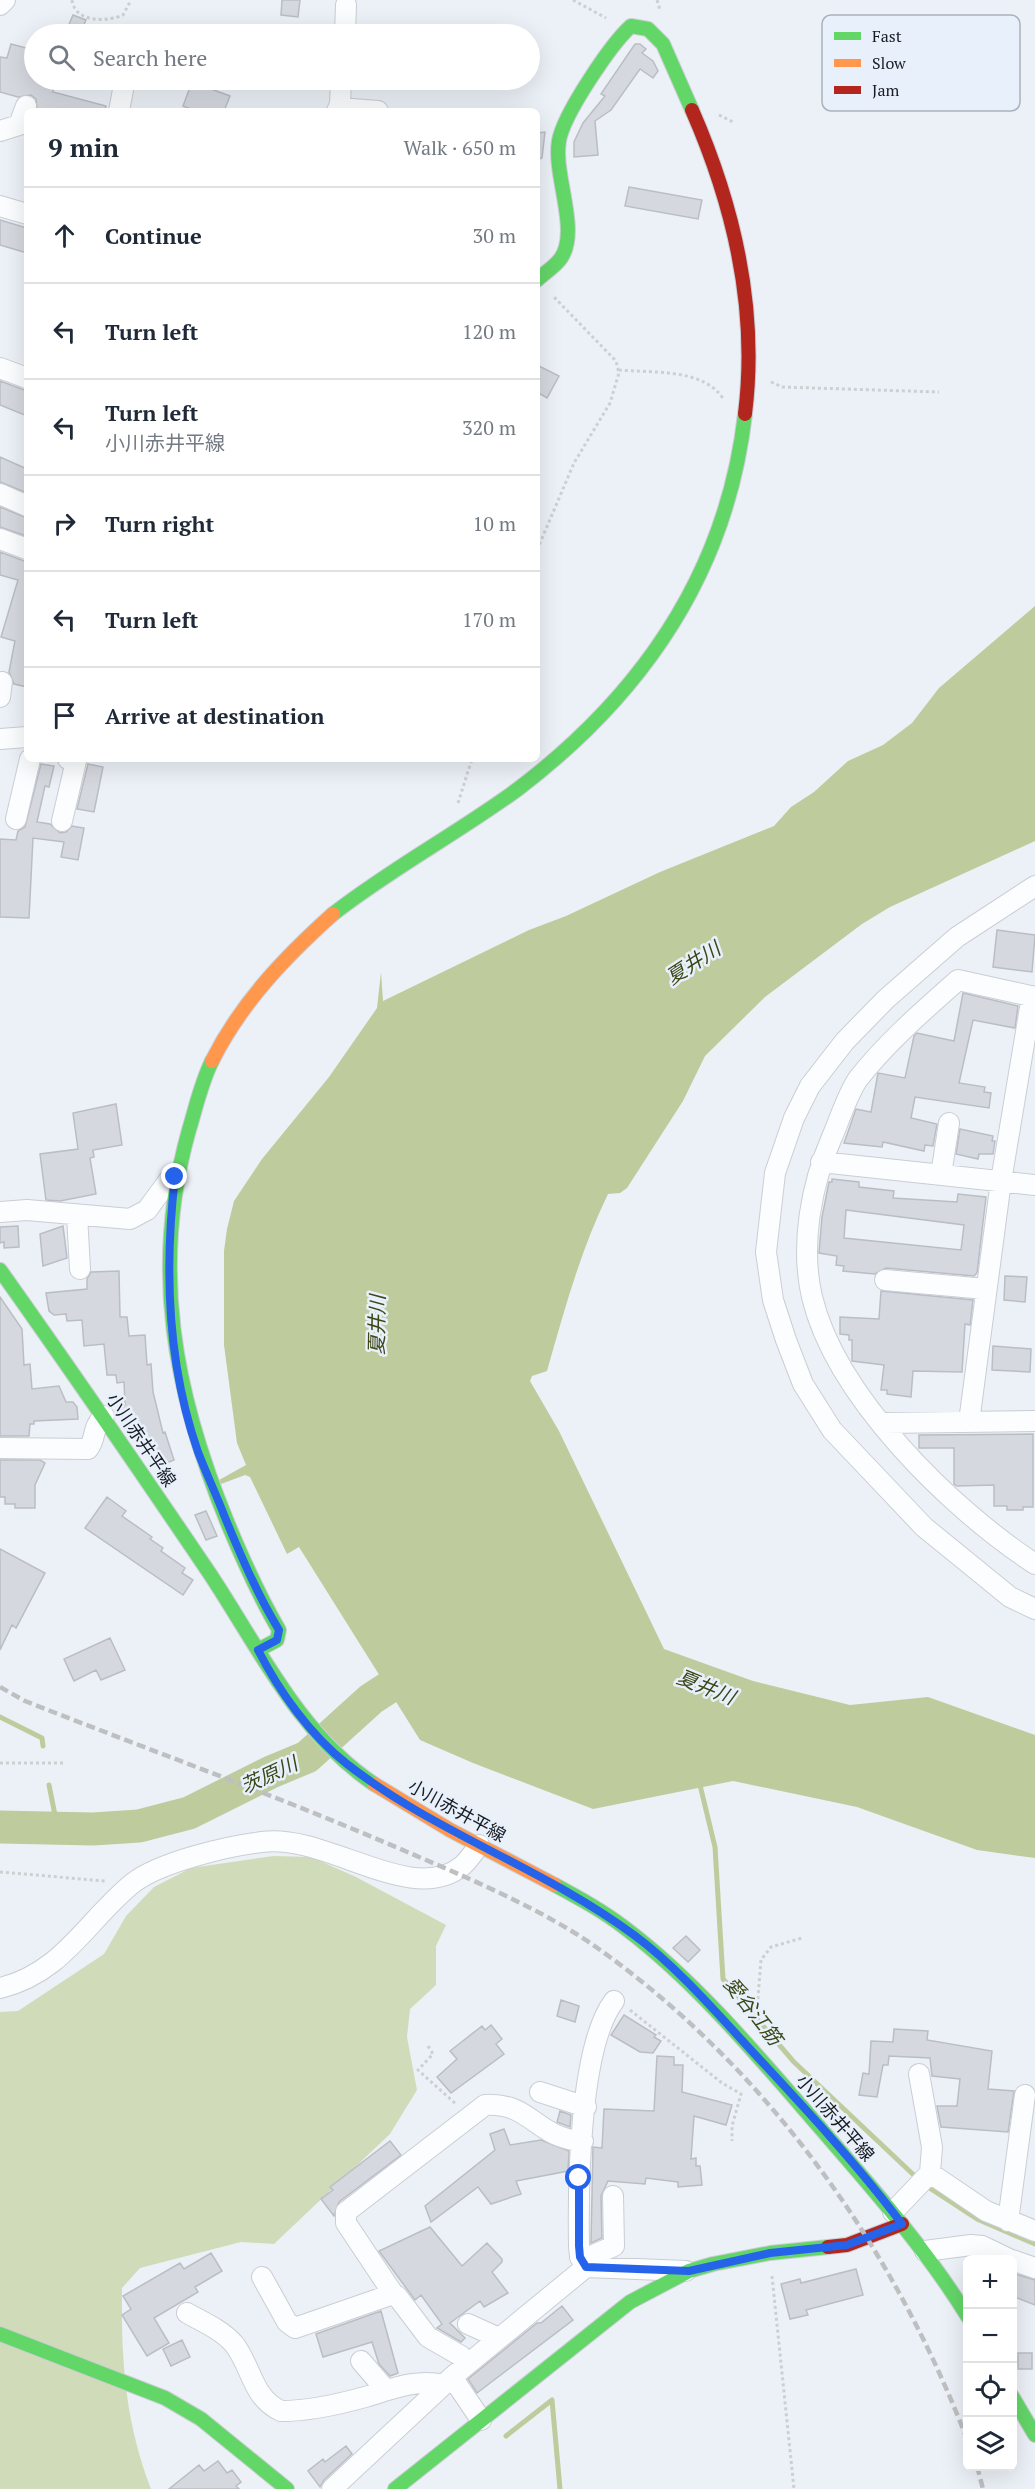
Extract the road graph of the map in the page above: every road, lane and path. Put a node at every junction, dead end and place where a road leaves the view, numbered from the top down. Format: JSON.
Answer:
{"nodes":[{"id":1,"x":5,"y":0,"type":"edge"},
{"id":2,"x":72,"y":0,"type":"edge"},
{"id":3,"x":131,"y":0,"type":"edge"},
{"id":4,"x":0,"y":5,"type":"edge"},
{"id":5,"x":346,"y":5,"type":"dead end"},
{"id":6,"x":345,"y":24,"type":"edge"},
{"id":7,"x":123,"y":90,"type":"dead end"},
{"id":8,"x":340,"y":90,"type":"edge"},
{"id":9,"x":120,"y":108,"type":"edge"},
{"id":10,"x":338,"y":108,"type":"edge"},
{"id":11,"x":24,"y":111,"type":"edge"},
{"id":12,"x":0,"y":131,"type":"edge"},
{"id":13,"x":0,"y":206,"type":"edge"},
{"id":14,"x":24,"y":213,"type":"edge"},
{"id":15,"x":540,"y":277,"type":"edge"},
{"id":16,"x":540,"y":283,"type":"edge"},
{"id":17,"x":0,"y":368,"type":"edge"},
{"id":18,"x":619,"y":370,"type":"junction"},
{"id":19,"x":767,"y":373,"type":"dead end"},
{"id":20,"x":24,"y":377,"type":"edge"},
{"id":21,"x":939,"y":392,"type":"dead end"},
{"id":22,"x":743,"y":424,"type":"junction"},
{"id":23,"x":0,"y":494,"type":"edge"},
{"id":24,"x":24,"y":505,"type":"edge"},
{"id":25,"x":0,"y":539,"type":"edge"},
{"id":26,"x":540,"y":543,"type":"edge"},
{"id":27,"x":24,"y":548,"type":"edge"},
{"id":28,"x":24,"y":738,"type":"edge"},
{"id":29,"x":0,"y":740,"type":"edge"},
{"id":30,"x":29,"y":762,"type":"edge"},
{"id":31,"x":76,"y":762,"type":"edge"},
{"id":32,"x":471,"y":762,"type":"edge"},
{"id":33,"x":457,"y":805,"type":"dead end"},
{"id":34,"x":16,"y":819,"type":"dead end"},
{"id":35,"x":62,"y":821,"type":"dead end"},
{"id":36,"x":1035,"y":886,"type":"edge"},
{"id":37,"x":1034,"y":996,"type":"edge"},
{"id":38,"x":949,"y":1123,"type":"dead end"},
{"id":39,"x":821,"y":1162,"type":"junction"},
{"id":40,"x":941,"y":1175,"type":"junction"},
{"id":41,"x":175,"y":1177,"type":"junction"},
{"id":42,"x":1001,"y":1181,"type":"junction"},
{"id":43,"x":1035,"y":1185,"type":"edge"},
{"id":44,"x":0,"y":1212,"type":"edge"},
{"id":45,"x":77,"y":1215,"type":"junction"},
{"id":46,"x":80,"y":1269,"type":"dead end"},
{"id":47,"x":0,"y":1270,"type":"edge"},
{"id":48,"x":885,"y":1280,"type":"dead end"},
{"id":49,"x":986,"y":1289,"type":"junction"},
{"id":50,"x":104,"y":1416,"type":"junction"},
{"id":51,"x":1035,"y":1421,"type":"edge"},
{"id":52,"x":969,"y":1422,"type":"junction"},
{"id":53,"x":883,"y":1423,"type":"junction"},
{"id":54,"x":0,"y":1448,"type":"edge"},
{"id":55,"x":1035,"y":1564,"type":"edge"},
{"id":56,"x":1035,"y":1609,"type":"edge"},
{"id":57,"x":258,"y":1650,"type":"junction"},
{"id":58,"x":0,"y":1763,"type":"edge"},
{"id":59,"x":64,"y":1763,"type":"dead end"},
{"id":60,"x":479,"y":1845,"type":"junction"},
{"id":61,"x":0,"y":1872,"type":"edge"},
{"id":62,"x":130,"y":1886,"type":"junction"},
{"id":63,"x":802,"y":1938,"type":"dead end"},
{"id":64,"x":0,"y":1988,"type":"edge"},
{"id":65,"x":614,"y":2001,"type":"joint"},
{"id":66,"x":757,"y":2010,"type":"dead end"},
{"id":67,"x":428,"y":2046,"type":"dead end"},
{"id":68,"x":919,"y":2074,"type":"dead end"},
{"id":69,"x":540,"y":2092,"type":"dead end"},
{"id":70,"x":1025,"y":2095,"type":"dead end"},
{"id":71,"x":586,"y":2107,"type":"junction"},
{"id":72,"x":469,"y":2115,"type":"junction"},
{"id":73,"x":583,"y":2141,"type":"junction"},
{"id":74,"x":732,"y":2141,"type":"dead end"},
{"id":75,"x":930,"y":2173,"type":"junction"},
{"id":76,"x":613,"y":2196,"type":"dead end"},
{"id":77,"x":897,"y":2218,"type":"junction"},
{"id":78,"x":1008,"y":2221,"type":"junction"},
{"id":79,"x":1035,"y":2231,"type":"edge"},
{"id":80,"x":925,"y":2251,"type":"junction"},
{"id":81,"x":770,"y":2253,"type":"junction"},
{"id":82,"x":1001,"y":2255,"type":"edge"},
{"id":83,"x":1017,"y":2262,"type":"edge"},
{"id":84,"x":584,"y":2263,"type":"junction"},
{"id":85,"x":1035,"y":2268,"type":"edge"},
{"id":86,"x":689,"y":2271,"type":"junction"},
{"id":87,"x":262,"y":2277,"type":"dead end"},
{"id":88,"x":394,"y":2295,"type":"junction"},
{"id":89,"x":963,"y":2310,"type":"edge"},
{"id":90,"x":187,"y":2313,"type":"dead end"},
{"id":91,"x":468,"y":2324,"type":"dead end"},
{"id":92,"x":0,"y":2334,"type":"edge"},
{"id":93,"x":499,"y":2338,"type":"junction"},
{"id":94,"x":362,"y":2361,"type":"dead end"},
{"id":95,"x":468,"y":2363,"type":"junction"},
{"id":96,"x":447,"y":2381,"type":"junction"},
{"id":97,"x":386,"y":2390,"type":"junction"},
{"id":98,"x":1029,"y":2408,"type":"edge"},
{"id":99,"x":481,"y":2420,"type":"junction"},
{"id":100,"x":1035,"y":2435,"type":"edge"},
{"id":101,"x":287,"y":2489,"type":"edge"},
{"id":102,"x":332,"y":2489,"type":"edge"},
{"id":103,"x":395,"y":2489,"type":"edge"},
{"id":104,"x":794,"y":2489,"type":"edge"}],
"edges":[{"from":1,"to":4,"type":"street"},
{"from":2,"to":3,"type":"path"},
{"from":5,"to":6,"type":"street"},
{"from":7,"to":9,"type":"street"},
{"from":8,"to":10,"type":"street"},
{"from":11,"to":12,"type":"street"},
{"from":13,"to":14,"type":"street"},
{"from":15,"to":22,"type":"street"},
{"from":16,"to":18,"type":"path"},
{"from":17,"to":20,"type":"street"},
{"from":18,"to":22,"type":"path"},
{"from":18,"to":26,"type":"path"},
{"from":19,"to":21,"type":"path"},
{"from":22,"to":41,"type":"street"},
{"from":23,"to":24,"type":"street"},
{"from":25,"to":27,"type":"street"},
{"from":28,"to":29,"type":"street"},
{"from":30,"to":34,"type":"street"},
{"from":31,"to":35,"type":"street"},
{"from":32,"to":33,"type":"path"},
{"from":36,"to":56,"type":"street"},
{"from":37,"to":39,"type":"street"},
{"from":37,"to":42,"type":"street"},
{"from":38,"to":40,"type":"street"},
{"from":39,"to":40,"type":"street"},
{"from":39,"to":53,"type":"street"},
{"from":40,"to":42,"type":"street"},
{"from":41,"to":45,"type":"street"},
{"from":41,"to":57,"type":"street"},
{"from":42,"to":43,"type":"street"},
{"from":42,"to":49,"type":"street"},
{"from":44,"to":45,"type":"street"},
{"from":45,"to":46,"type":"street"},
{"from":47,"to":50,"type":"street","name":"小川赤井平線"},
{"from":48,"to":49,"type":"street"},
{"from":49,"to":52,"type":"street"},
{"from":50,"to":54,"type":"street"},
{"from":50,"to":57,"type":"street","name":"小川赤井平線"},
{"from":51,"to":52,"type":"street"},
{"from":52,"to":53,"type":"street"},
{"from":53,"to":55,"type":"street"},
{"from":57,"to":60,"type":"street","name":"小川赤井平線"},
{"from":58,"to":59,"type":"path"},
{"from":60,"to":62,"type":"street"},
{"from":60,"to":77,"type":"street","name":"小川赤井平線"},
{"from":61,"to":62,"type":"path"},
{"from":62,"to":64,"type":"street"},
{"from":63,"to":66,"type":"path"},
{"from":65,"to":71,"type":"street"},
{"from":65,"to":74,"type":"path"},
{"from":67,"to":72,"type":"path"},
{"from":68,"to":75,"type":"street"},
{"from":69,"to":71,"type":"street"},
{"from":70,"to":78,"type":"street"},
{"from":71,"to":73,"type":"street"},
{"from":72,"to":73,"type":"street"},
{"from":72,"to":88,"type":"street"},
{"from":73,"to":84,"type":"street"},
{"from":75,"to":77,"type":"street"},
{"from":75,"to":78,"type":"street"},
{"from":76,"to":84,"type":"street"},
{"from":77,"to":80,"type":"street","name":"小川赤井平線"},
{"from":77,"to":81,"type":"street"},
{"from":78,"to":79,"type":"street"},
{"from":80,"to":82,"type":"street"},
{"from":80,"to":89,"type":"street","name":"小川赤井平線"},
{"from":81,"to":86,"type":"street"},
{"from":81,"to":104,"type":"path"},
{"from":83,"to":85,"type":"street"},
{"from":84,"to":86,"type":"street"},
{"from":84,"to":93,"type":"street"},
{"from":86,"to":99,"type":"street"},
{"from":87,"to":88,"type":"street"},
{"from":88,"to":95,"type":"street"},
{"from":90,"to":97,"type":"street"},
{"from":91,"to":93,"type":"street"},
{"from":92,"to":101,"type":"street"},
{"from":93,"to":95,"type":"street"},
{"from":94,"to":97,"type":"street"},
{"from":95,"to":96,"type":"street"},
{"from":96,"to":97,"type":"street"},
{"from":96,"to":99,"type":"street"},
{"from":96,"to":102,"type":"street"},
{"from":98,"to":100,"type":"street"},
{"from":99,"to":103,"type":"street"}]}
